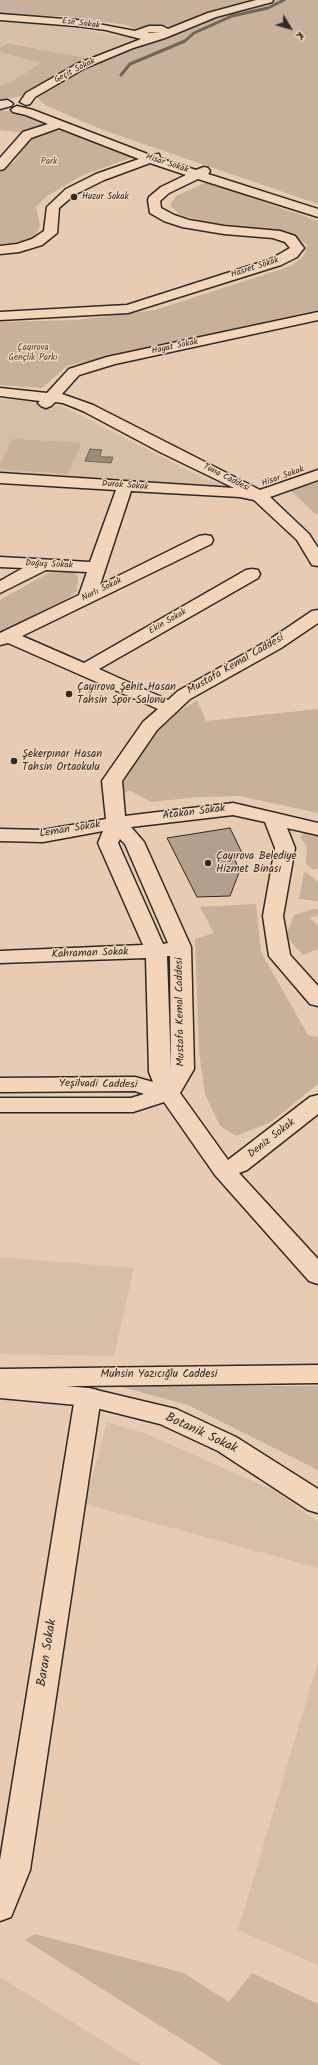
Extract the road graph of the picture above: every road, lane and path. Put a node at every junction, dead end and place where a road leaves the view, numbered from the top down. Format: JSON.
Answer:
{"nodes":[{"id":1,"x":268,"y":0,"type":"edge"},
{"id":2,"x":0,"y":17,"type":"edge"},
{"id":3,"x":106,"y":27,"type":"junction"},
{"id":4,"x":160,"y":33,"type":"junction"},
{"id":5,"x":144,"y":36,"type":"junction"},
{"id":6,"x":129,"y":46,"type":"junction"},
{"id":7,"x":17,"y":106,"type":"edge"},
{"id":8,"x":59,"y":124,"type":"junction"},
{"id":9,"x":153,"y":158,"type":"junction"},
{"id":10,"x":0,"y":166,"type":"edge"},
{"id":11,"x":202,"y":173,"type":"junction"},
{"id":12,"x":318,"y":206,"type":"edge"},
{"id":13,"x":318,"y":213,"type":"edge"},
{"id":14,"x":0,"y":250,"type":"edge"},
{"id":15,"x":0,"y":316,"type":"edge"},
{"id":16,"x":318,"y":316,"type":"edge"},
{"id":17,"x":0,"y":392,"type":"edge"},
{"id":18,"x":0,"y":399,"type":"edge"},
{"id":19,"x":49,"y":400,"type":"junction"},
{"id":20,"x":318,"y":464,"type":"edge"},
{"id":21,"x":318,"y":475,"type":"edge"},
{"id":22,"x":0,"y":478,"type":"edge"},
{"id":23,"x":125,"y":486,"type":"junction"},
{"id":24,"x":248,"y":493,"type":"junction"},
{"id":25,"x":205,"y":540,"type":"dead end"},
{"id":26,"x":318,"y":561,"type":"edge"},
{"id":27,"x":0,"y":562,"type":"edge"},
{"id":28,"x":42,"y":565,"type":"junction"},
{"id":29,"x":98,"y":568,"type":"junction"},
{"id":30,"x":252,"y":574,"type":"dead end"},
{"id":31,"x":0,"y":588,"type":"edge"},
{"id":32,"x":87,"y":597,"type":"junction"},
{"id":33,"x":318,"y":616,"type":"edge"},
{"id":34,"x":4,"y":638,"type":"edge"},
{"id":35,"x":85,"y":670,"type":"junction"},
{"id":36,"x":169,"y":707,"type":"junction"},
{"id":37,"x":273,"y":818,"type":"junction"},
{"id":38,"x":116,"y":823,"type":"junction"},
{"id":39,"x":318,"y":829,"type":"edge"},
{"id":40,"x":0,"y":836,"type":"edge"},
{"id":41,"x":180,"y":947,"type":"junction"},
{"id":42,"x":156,"y":951,"type":"junction"},
{"id":43,"x":0,"y":957,"type":"edge"},
{"id":44,"x":318,"y":999,"type":"edge"},
{"id":45,"x":0,"y":1085,"type":"edge"},
{"id":46,"x":169,"y":1093,"type":"junction"},
{"id":47,"x":318,"y":1102,"type":"edge"},
{"id":48,"x":0,"y":1105,"type":"edge"},
{"id":49,"x":223,"y":1170,"type":"junction"},
{"id":50,"x":318,"y":1274,"type":"edge"},
{"id":51,"x":318,"y":1374,"type":"edge"},
{"id":52,"x":0,"y":1378,"type":"edge"},
{"id":53,"x":0,"y":1389,"type":"edge"},
{"id":54,"x":88,"y":1397,"type":"junction"},
{"id":55,"x":318,"y":1503,"type":"edge"},
{"id":56,"x":0,"y":1907,"type":"edge"}],
"edges":[{"from":1,"to":4,"type":"street"},
{"from":2,"to":3,"type":"street","name":"Ese Sokak"},
{"from":3,"to":4,"type":"street"},
{"from":3,"to":5,"type":"street","name":"Ese Sokak"},
{"from":4,"to":5,"type":"street","name":"Ese Sokak"},
{"from":4,"to":6,"type":"street"},
{"from":5,"to":6,"type":"street"},
{"from":6,"to":7,"type":"street","name":"Geçit Sokak"},
{"from":7,"to":8,"type":"street","name":"Hisar Sokak"},
{"from":7,"to":9,"type":"street","name":"Hisar Sokak"},
{"from":8,"to":9,"type":"street","name":"Hisar Sokak"},
{"from":8,"to":10,"type":"street"},
{"from":9,"to":11,"type":"street","name":"Hisar Sokak"},
{"from":9,"to":14,"type":"street"},
{"from":11,"to":12,"type":"street","name":"Hisar Sokak"},
{"from":11,"to":13,"type":"street","name":"Hisar Sokak"},
{"from":11,"to":15,"type":"street","name":"Hasret Sokak"},
{"from":16,"to":19,"type":"street","name":"Hayat Sokak"},
{"from":17,"to":19,"type":"street","name":"Tuna Caddesi"},
{"from":18,"to":19,"type":"street","name":"Tuna Caddesi"},
{"from":19,"to":24,"type":"street","name":"Tuna Caddesi"},
{"from":20,"to":24,"type":"street","name":"Hisar Sokak"},
{"from":21,"to":24,"type":"street","name":"Hisar Sokak"},
{"from":22,"to":23,"type":"street","name":"Durak Sokak"},
{"from":23,"to":24,"type":"street","name":"Durak Sokak"},
{"from":23,"to":29,"type":"street"},
{"from":24,"to":26,"type":"street"},
{"from":25,"to":32,"type":"street","name":"Narlı Sokak"},
{"from":27,"to":28,"type":"street","name":"Doğuş Sokak"},
{"from":28,"to":29,"type":"street","name":"Doğuş Sokak"},
{"from":28,"to":31,"type":"street"},
{"from":29,"to":32,"type":"street"},
{"from":30,"to":35,"type":"street","name":"Ekin Sokak"},
{"from":32,"to":34,"type":"street","name":"Narlı Sokak"},
{"from":33,"to":36,"type":"street","name":"Mustafa Kemal Caddesi"},
{"from":34,"to":35,"type":"street"},
{"from":35,"to":36,"type":"street"},
{"from":36,"to":38,"type":"street","name":"Mustafa Kemal Caddesi"},
{"from":37,"to":38,"type":"street","name":"Atakan Sokak"},
{"from":37,"to":39,"type":"street","name":"Atakan Sokak"},
{"from":37,"to":44,"type":"street"},
{"from":38,"to":40,"type":"street","name":"Leman Sokak"},
{"from":38,"to":41,"type":"street","name":"Mustafa Kemal Caddesi"},
{"from":38,"to":42,"type":"street","name":"Mustafa Kemal Caddesi"},
{"from":41,"to":42,"type":"street","name":"Kahraman Sokak"},
{"from":41,"to":46,"type":"street","name":"Mustafa Kemal Caddesi"},
{"from":42,"to":43,"type":"street","name":"Kahraman Sokak"},
{"from":42,"to":46,"type":"street","name":"Mustafa Kemal Caddesi"},
{"from":45,"to":46,"type":"street","name":"Yeşilvadi Caddesi"},
{"from":46,"to":48,"type":"street","name":"Yeşilvadi Caddesi"},
{"from":46,"to":49,"type":"street","name":"Mustafa Kemal Caddesi"},
{"from":47,"to":49,"type":"street","name":"Deniz Sokak"},
{"from":49,"to":50,"type":"street","name":"Mustafa Kemal Caddesi"},
{"from":51,"to":52,"type":"street","name":"Muhsin Yazıcığlu Caddesi"},
{"from":53,"to":54,"type":"street","name":"Botanik Sokak"},
{"from":54,"to":55,"type":"street","name":"Botanik Sokak"},
{"from":54,"to":56,"type":"street","name":"Baran Sokak"}]}
